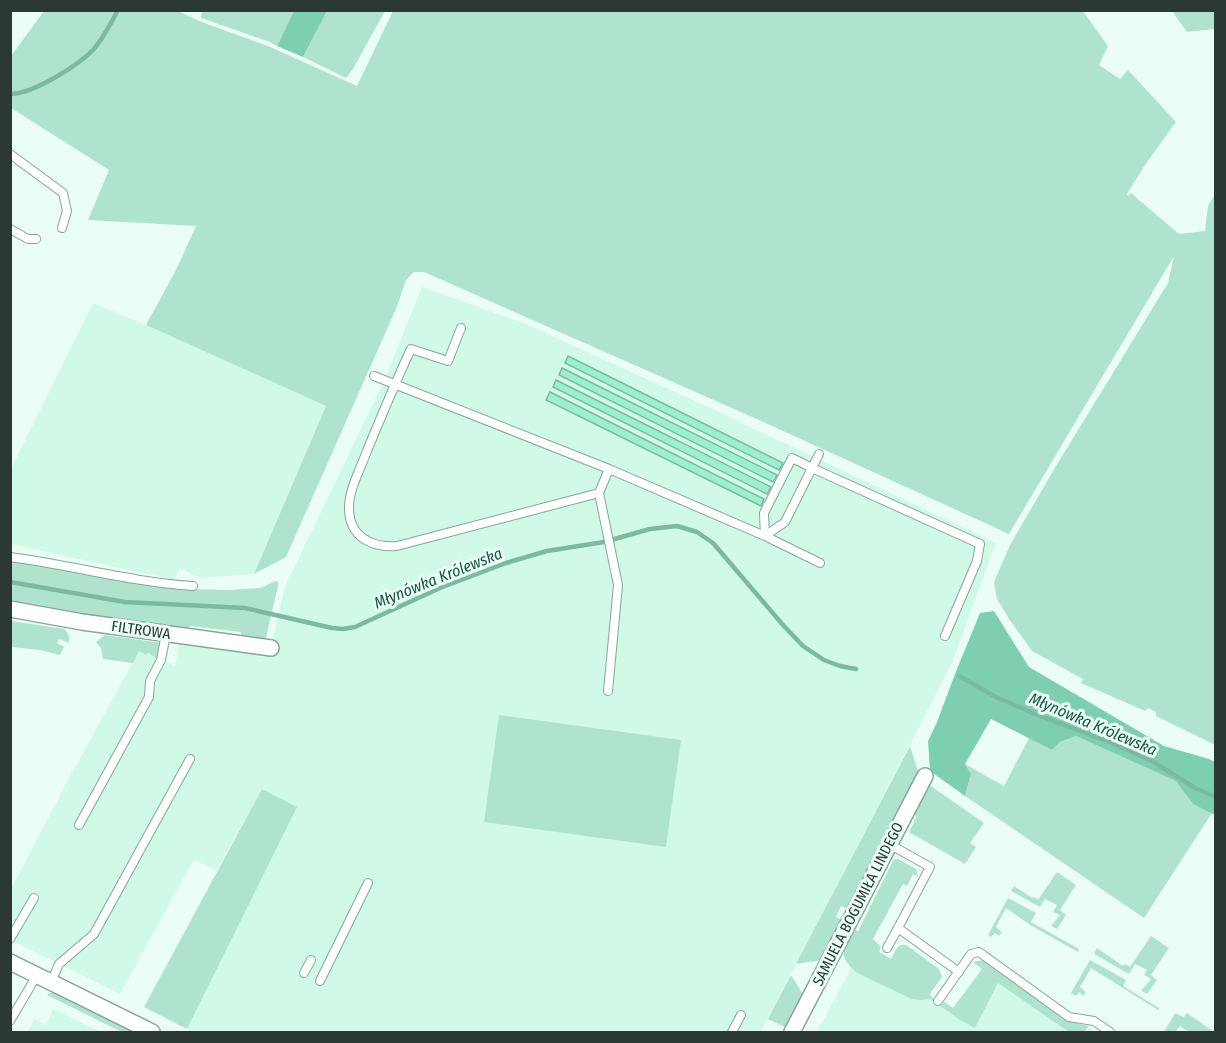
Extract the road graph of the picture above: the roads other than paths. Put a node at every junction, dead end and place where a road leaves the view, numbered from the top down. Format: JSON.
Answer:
{"nodes":[{"id":1,"x":10,"y":154,"type":"edge"},
{"id":2,"x":62,"y":228,"type":"dead end"},
{"id":3,"x":10,"y":229,"type":"edge"},
{"id":4,"x":36,"y":239,"type":"dead end"},
{"id":5,"x":461,"y":328,"type":"dead end"},
{"id":6,"x":374,"y":376,"type":"dead end"},
{"id":7,"x":394,"y":385,"type":"junction"},
{"id":8,"x":819,"y":454,"type":"dead end"},
{"id":9,"x":812,"y":468,"type":"junction"},
{"id":10,"x":609,"y":469,"type":"junction"},
{"id":11,"x":599,"y":493,"type":"junction"},
{"id":12,"x":765,"y":537,"type":"junction"},
{"id":13,"x":10,"y":556,"type":"edge"},
{"id":14,"x":820,"y":563,"type":"dead end"},
{"id":15,"x":193,"y":586,"type":"dead end"},
{"id":16,"x":10,"y":609,"type":"edge"},
{"id":17,"x":166,"y":634,"type":"junction"},
{"id":18,"x":945,"y":636,"type":"dead end"},
{"id":19,"x":271,"y":648,"type":"dead end"},
{"id":20,"x":608,"y":692,"type":"dead end"},
{"id":21,"x":190,"y":759,"type":"dead end"},
{"id":22,"x":925,"y":776,"type":"dead end"},
{"id":23,"x":79,"y":825,"type":"dead end"},
{"id":24,"x":889,"y":844,"type":"junction"},
{"id":25,"x":369,"y":883,"type":"dead end"},
{"id":26,"x":34,"y":898,"type":"dead end"},
{"id":27,"x":898,"y":928,"type":"junction"},
{"id":28,"x":10,"y":939,"type":"edge"},
{"id":29,"x":887,"y":948,"type":"dead end"},
{"id":30,"x":311,"y":960,"type":"dead end"},
{"id":31,"x":10,"y":962,"type":"edge"},
{"id":32,"x":959,"y":972,"type":"junction"},
{"id":33,"x":304,"y":974,"type":"dead end"},
{"id":34,"x":44,"y":979,"type":"junction"},
{"id":35,"x":320,"y":981,"type":"dead end"},
{"id":36,"x":938,"y":1001,"type":"dead end"},
{"id":37,"x":741,"y":1015,"type":"dead end"},
{"id":38,"x":10,"y":1021,"type":"edge"},
{"id":39,"x":152,"y":1032,"type":"edge"},
{"id":40,"x":732,"y":1032,"type":"edge"},
{"id":41,"x":792,"y":1032,"type":"edge"},
{"id":42,"x":1110,"y":1032,"type":"edge"}],
"edges":[{"from":1,"to":2,"type":"lane"},
{"from":3,"to":4,"type":"lane"},
{"from":5,"to":7,"type":"lane"},
{"from":6,"to":7,"type":"lane"},
{"from":7,"to":10,"type":"lane"},
{"from":7,"to":11,"type":"lane"},
{"from":8,"to":9,"type":"lane"},
{"from":9,"to":12,"type":"lane"},
{"from":9,"to":12,"type":"lane"},
{"from":9,"to":18,"type":"lane"},
{"from":10,"to":11,"type":"lane"},
{"from":10,"to":12,"type":"lane"},
{"from":11,"to":20,"type":"lane"},
{"from":12,"to":14,"type":"lane"},
{"from":13,"to":15,"type":"lane"},
{"from":16,"to":17,"type":"street","name":"FILTROWA"},
{"from":17,"to":19,"type":"street","name":"FILTROWA"},
{"from":17,"to":23,"type":"lane"},
{"from":21,"to":34,"type":"lane"},
{"from":22,"to":24,"type":"street","name":"SAMUELA BOGUMIŁA LINDEGO"},
{"from":24,"to":27,"type":"lane"},
{"from":24,"to":41,"type":"street","name":"SAMUELA BOGUMIŁA LINDEGO"},
{"from":25,"to":35,"type":"lane"},
{"from":26,"to":28,"type":"lane"},
{"from":27,"to":29,"type":"lane"},
{"from":27,"to":32,"type":"lane"},
{"from":30,"to":33,"type":"lane"},
{"from":31,"to":34,"type":"street"},
{"from":32,"to":36,"type":"lane"},
{"from":32,"to":42,"type":"lane"},
{"from":34,"to":38,"type":"lane"},
{"from":34,"to":39,"type":"street"},
{"from":37,"to":40,"type":"lane"}]}
